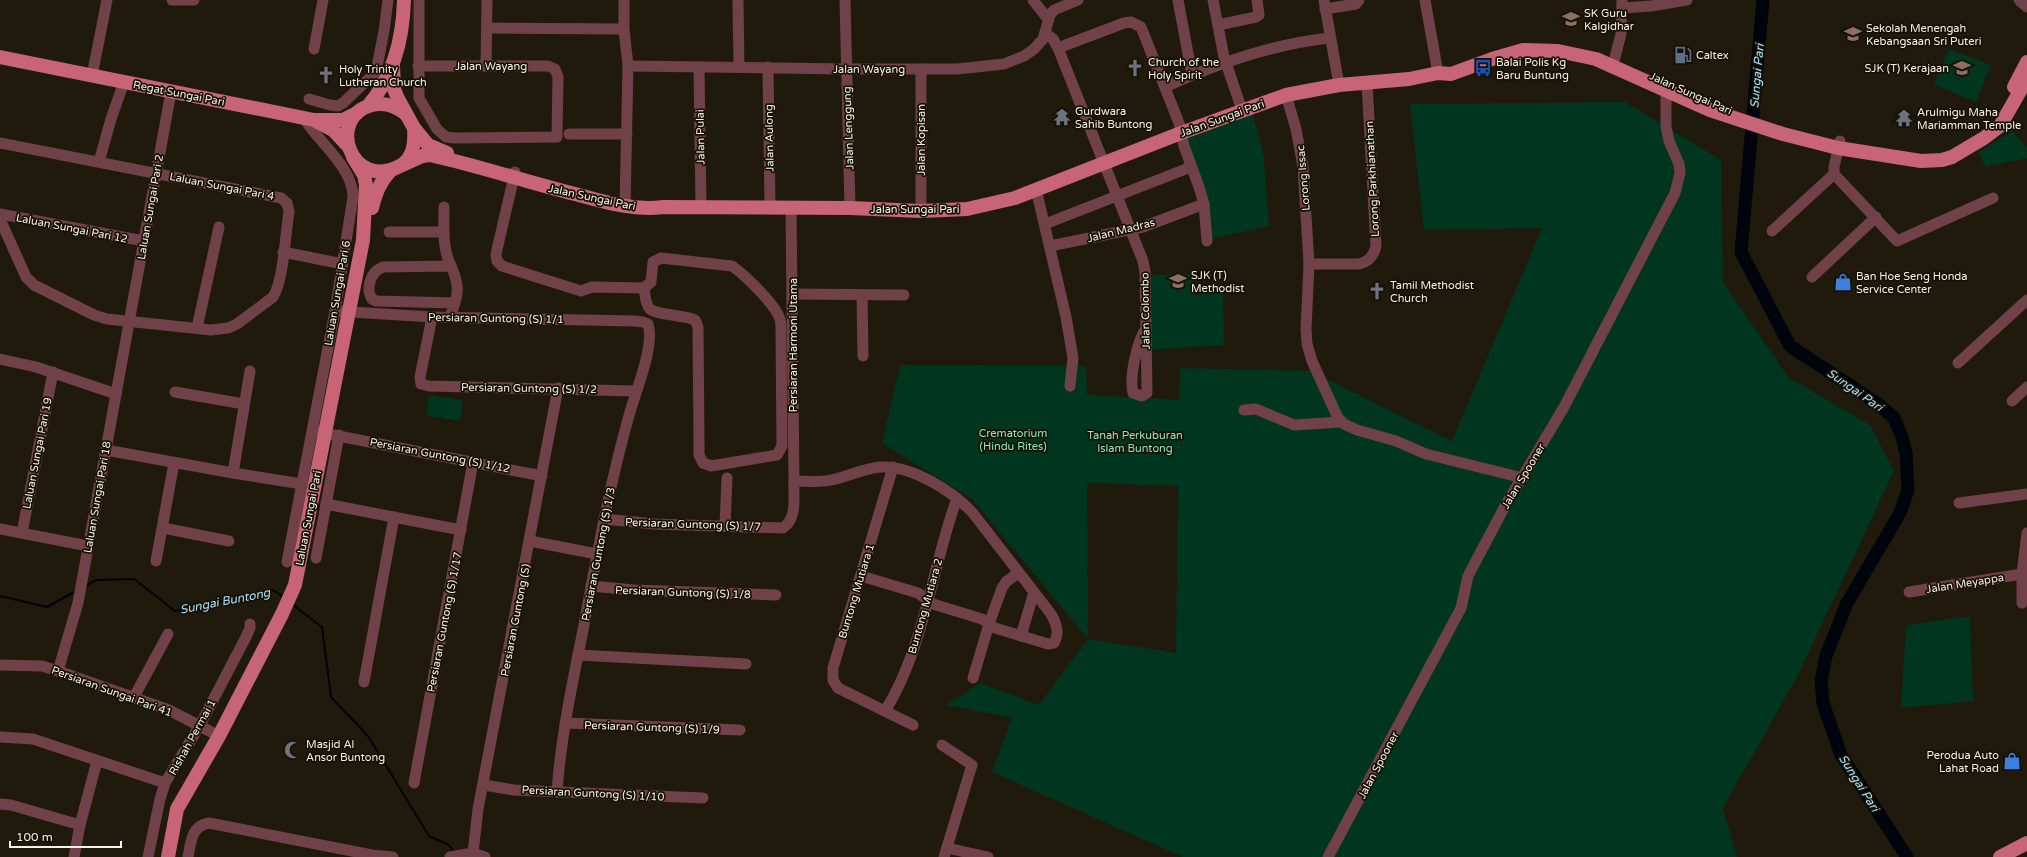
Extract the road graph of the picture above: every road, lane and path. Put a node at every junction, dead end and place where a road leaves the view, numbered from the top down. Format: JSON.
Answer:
{"nodes":[{"id":1,"x":107,"y":0,"type":"edge"},
{"id":2,"x":172,"y":0,"type":"edge"},
{"id":3,"x":194,"y":0,"type":"edge"},
{"id":4,"x":323,"y":0,"type":"edge"},
{"id":5,"x":388,"y":0,"type":"edge"},
{"id":6,"x":404,"y":0,"type":"edge"},
{"id":7,"x":419,"y":0,"type":"edge"},
{"id":8,"x":487,"y":0,"type":"edge"},
{"id":9,"x":624,"y":0,"type":"edge"},
{"id":10,"x":738,"y":0,"type":"edge"},
{"id":11,"x":845,"y":0,"type":"edge"},
{"id":12,"x":1033,"y":0,"type":"edge"},
{"id":13,"x":1078,"y":0,"type":"edge"},
{"id":14,"x":1178,"y":0,"type":"edge"},
{"id":15,"x":1213,"y":0,"type":"edge"},
{"id":16,"x":1257,"y":0,"type":"edge"},
{"id":17,"x":1359,"y":0,"type":"edge"},
{"id":18,"x":1425,"y":0,"type":"edge"},
{"id":19,"x":1687,"y":0,"type":"edge"},
{"id":20,"x":2019,"y":0,"type":"edge"},
{"id":21,"x":1622,"y":4,"type":"edge"},
{"id":22,"x":1324,"y":5,"type":"edge"},
{"id":23,"x":2027,"y":7,"type":"edge"},
{"id":24,"x":1048,"y":19,"type":"junction"},
{"id":25,"x":1218,"y":25,"type":"junction"},
{"id":26,"x":487,"y":28,"type":"junction"},
{"id":27,"x":624,"y":29,"type":"junction"},
{"id":28,"x":1045,"y":32,"type":"junction"},
{"id":29,"x":1330,"y":38,"type":"junction"},
{"id":30,"x":1058,"y":48,"type":"junction"},
{"id":31,"x":314,"y":49,"type":"dead end"},
{"id":32,"x":0,"y":57,"type":"edge"},
{"id":33,"x":1226,"y":62,"type":"junction"},
{"id":34,"x":1614,"y":62,"type":"junction"},
{"id":35,"x":2027,"y":62,"type":"edge"},
{"id":36,"x":393,"y":66,"type":"junction"},
{"id":37,"x":418,"y":66,"type":"junction"},
{"id":38,"x":486,"y":66,"type":"junction"},
{"id":39,"x":628,"y":66,"type":"junction"},
{"id":40,"x":699,"y":66,"type":"junction"},
{"id":41,"x":739,"y":67,"type":"junction"},
{"id":42,"x":768,"y":67,"type":"junction"},
{"id":43,"x":921,"y":69,"type":"junction"},
{"id":44,"x":846,"y":70,"type":"junction"},
{"id":45,"x":1438,"y":73,"type":"junction"},
{"id":46,"x":1192,"y":75,"type":"junction"},
{"id":47,"x":92,"y":76,"type":"junction"},
{"id":48,"x":124,"y":82,"type":"junction"},
{"id":49,"x":2022,"y":82,"type":"edge"},
{"id":50,"x":1367,"y":84,"type":"junction"},
{"id":51,"x":1339,"y":86,"type":"junction"},
{"id":52,"x":1165,"y":88,"type":"junction"},
{"id":53,"x":1666,"y":90,"type":"junction"},
{"id":54,"x":171,"y":92,"type":"junction"},
{"id":55,"x":1286,"y":95,"type":"junction"},
{"id":56,"x":309,"y":99,"type":"dead end"},
{"id":57,"x":1711,"y":107,"type":"junction"},
{"id":58,"x":362,"y":110,"type":"junction"},
{"id":59,"x":1242,"y":110,"type":"junction"},
{"id":60,"x":406,"y":114,"type":"junction"},
{"id":61,"x":308,"y":119,"type":"junction"},
{"id":62,"x":414,"y":128,"type":"junction"},
{"id":63,"x":1181,"y":133,"type":"junction"},
{"id":64,"x":569,"y":134,"type":"dead end"},
{"id":65,"x":627,"y":134,"type":"junction"},
{"id":66,"x":0,"y":144,"type":"edge"},
{"id":67,"x":1839,"y":144,"type":"junction"},
{"id":68,"x":351,"y":152,"type":"junction"},
{"id":69,"x":99,"y":162,"type":"junction"},
{"id":70,"x":1104,"y":163,"type":"junction"},
{"id":71,"x":397,"y":167,"type":"junction"},
{"id":72,"x":1191,"y":167,"type":"junction"},
{"id":73,"x":156,"y":173,"type":"junction"},
{"id":74,"x":1834,"y":174,"type":"junction"},
{"id":75,"x":514,"y":175,"type":"junction"},
{"id":76,"x":1036,"y":189,"type":"junction"},
{"id":77,"x":1116,"y":196,"type":"junction"},
{"id":78,"x":1993,"y":198,"type":"dead end"},
{"id":79,"x":625,"y":203,"type":"junction"},
{"id":80,"x":1204,"y":204,"type":"junction"},
{"id":81,"x":444,"y":207,"type":"dead end"},
{"id":82,"x":701,"y":208,"type":"junction"},
{"id":83,"x":791,"y":208,"type":"junction"},
{"id":84,"x":850,"y":208,"type":"junction"},
{"id":85,"x":770,"y":209,"type":"junction"},
{"id":86,"x":921,"y":211,"type":"junction"},
{"id":87,"x":0,"y":214,"type":"edge"},
{"id":88,"x":1876,"y":218,"type":"junction"},
{"id":89,"x":0,"y":219,"type":"edge"},
{"id":90,"x":1045,"y":224,"type":"junction"},
{"id":91,"x":219,"y":227,"type":"dead end"},
{"id":92,"x":1130,"y":230,"type":"junction"},
{"id":93,"x":1772,"y":231,"type":"dead end"},
{"id":94,"x":389,"y":232,"type":"dead end"},
{"id":95,"x":444,"y":232,"type":"junction"},
{"id":96,"x":363,"y":240,"type":"junction"},
{"id":97,"x":1207,"y":240,"type":"dead end"},
{"id":98,"x":144,"y":241,"type":"junction"},
{"id":99,"x":1050,"y":246,"type":"junction"},
{"id":100,"x":283,"y":252,"type":"junction"},
{"id":101,"x":343,"y":264,"type":"junction"},
{"id":102,"x":1310,"y":264,"type":"junction"},
{"id":103,"x":451,"y":266,"type":"junction"},
{"id":104,"x":1812,"y":277,"type":"dead end"},
{"id":105,"x":644,"y":288,"type":"junction"},
{"id":106,"x":793,"y":294,"type":"junction"},
{"id":107,"x":862,"y":295,"type":"junction"},
{"id":108,"x":904,"y":295,"type":"dead end"},
{"id":109,"x":2027,"y":300,"type":"edge"},
{"id":110,"x":455,"y":303,"type":"junction"},
{"id":111,"x":342,"y":312,"type":"junction"},
{"id":112,"x":432,"y":317,"type":"junction"},
{"id":113,"x":450,"y":317,"type":"junction"},
{"id":114,"x":643,"y":322,"type":"joint"},
{"id":115,"x":129,"y":323,"type":"junction"},
{"id":116,"x":197,"y":328,"type":"junction"},
{"id":117,"x":863,"y":356,"type":"dead end"},
{"id":118,"x":0,"y":359,"type":"edge"},
{"id":119,"x":1958,"y":363,"type":"dead end"},
{"id":120,"x":250,"y":371,"type":"dead end"},
{"id":121,"x":53,"y":372,"type":"junction"},
{"id":122,"x":1070,"y":386,"type":"dead end"},
{"id":123,"x":2027,"y":387,"type":"edge"},
{"id":124,"x":558,"y":388,"type":"junction"},
{"id":125,"x":636,"y":391,"type":"junction"},
{"id":126,"x":174,"y":392,"type":"dead end"},
{"id":127,"x":116,"y":394,"type":"junction"},
{"id":128,"x":1146,"y":395,"type":"dead end"},
{"id":129,"x":2012,"y":402,"type":"dead end"},
{"id":130,"x":244,"y":404,"type":"junction"},
{"id":131,"x":1244,"y":410,"type":"dead end"},
{"id":132,"x":1341,"y":422,"type":"junction"},
{"id":133,"x":325,"y":433,"type":"junction"},
{"id":134,"x":106,"y":450,"type":"junction"},
{"id":135,"x":473,"y":462,"type":"junction"},
{"id":136,"x":174,"y":463,"type":"junction"},
{"id":137,"x":893,"y":467,"type":"junction"},
{"id":138,"x":233,"y":473,"type":"junction"},
{"id":139,"x":542,"y":476,"type":"junction"},
{"id":140,"x":727,"y":478,"type":"dead end"},
{"id":141,"x":1523,"y":478,"type":"junction"},
{"id":142,"x":794,"y":481,"type":"junction"},
{"id":143,"x":302,"y":484,"type":"junction"},
{"id":144,"x":2027,"y":494,"type":"edge"},
{"id":145,"x":957,"y":498,"type":"junction"},
{"id":146,"x":1959,"y":503,"type":"dead end"},
{"id":147,"x":326,"y":504,"type":"junction"},
{"id":148,"x":394,"y":517,"type":"junction"},
{"id":149,"x":604,"y":519,"type":"junction"},
{"id":150,"x":725,"y":526,"type":"junction"},
{"id":151,"x":163,"y":528,"type":"junction"},
{"id":152,"x":783,"y":528,"type":"joint"},
{"id":153,"x":0,"y":529,"type":"edge"},
{"id":154,"x":461,"y":530,"type":"junction"},
{"id":155,"x":22,"y":533,"type":"junction"},
{"id":156,"x":2027,"y":533,"type":"edge"},
{"id":157,"x":229,"y":541,"type":"dead end"},
{"id":158,"x":530,"y":541,"type":"junction"},
{"id":159,"x":88,"y":546,"type":"junction"},
{"id":160,"x":597,"y":554,"type":"junction"},
{"id":161,"x":316,"y":558,"type":"dead end"},
{"id":162,"x":156,"y":561,"type":"dead end"},
{"id":163,"x":287,"y":562,"type":"dead end"},
{"id":164,"x":1018,"y":572,"type":"junction"},
{"id":165,"x":2022,"y":574,"type":"junction"},
{"id":166,"x":861,"y":576,"type":"junction"},
{"id":167,"x":591,"y":586,"type":"junction"},
{"id":168,"x":1034,"y":592,"type":"junction"},
{"id":169,"x":1909,"y":592,"type":"dead end"},
{"id":170,"x":776,"y":595,"type":"dead end"},
{"id":171,"x":928,"y":599,"type":"junction"},
{"id":172,"x":2022,"y":603,"type":"dead end"},
{"id":173,"x":250,"y":624,"type":"dead end"},
{"id":174,"x":989,"y":624,"type":"junction"},
{"id":175,"x":168,"y":634,"type":"dead end"},
{"id":176,"x":1021,"y":636,"type":"junction"},
{"id":177,"x":578,"y":655,"type":"junction"},
{"id":178,"x":746,"y":664,"type":"dead end"},
{"id":179,"x":0,"y":665,"type":"edge"},
{"id":180,"x":58,"y":671,"type":"junction"},
{"id":181,"x":973,"y":678,"type":"dead end"},
{"id":182,"x":364,"y":682,"type":"dead end"},
{"id":183,"x":134,"y":697,"type":"junction"},
{"id":184,"x":885,"y":711,"type":"junction"},
{"id":185,"x":565,"y":723,"type":"junction"},
{"id":186,"x":200,"y":725,"type":"junction"},
{"id":187,"x":913,"y":725,"type":"dead end"},
{"id":188,"x":740,"y":730,"type":"dead end"},
{"id":189,"x":219,"y":736,"type":"junction"},
{"id":190,"x":0,"y":737,"type":"edge"},
{"id":191,"x":942,"y":745,"type":"dead end"},
{"id":192,"x":97,"y":761,"type":"junction"},
{"id":193,"x":166,"y":783,"type":"junction"},
{"id":194,"x":414,"y":783,"type":"dead end"},
{"id":195,"x":484,"y":785,"type":"junction"},
{"id":196,"x":557,"y":792,"type":"junction"},
{"id":197,"x":703,"y":798,"type":"dead end"},
{"id":198,"x":0,"y":804,"type":"edge"},
{"id":199,"x":80,"y":825,"type":"junction"},
{"id":200,"x":2025,"y":843,"type":"edge"},
{"id":201,"x":945,"y":852,"type":"edge"},
{"id":202,"x":473,"y":853,"type":"junction"},
{"id":203,"x":74,"y":857,"type":"edge"},
{"id":204,"x":148,"y":857,"type":"edge"},
{"id":205,"x":168,"y":857,"type":"edge"},
{"id":206,"x":188,"y":857,"type":"edge"},
{"id":207,"x":393,"y":857,"type":"edge"},
{"id":208,"x":450,"y":857,"type":"edge"},
{"id":209,"x":485,"y":857,"type":"edge"},
{"id":210,"x":988,"y":857,"type":"edge"},
{"id":211,"x":1328,"y":857,"type":"edge"},
{"id":212,"x":2000,"y":857,"type":"edge"}],
"edges":[{"from":1,"to":47,"type":"street"},
{"from":2,"to":3,"type":"street"},
{"from":4,"to":31,"type":"street"},
{"from":5,"to":56,"type":"street"},
{"from":6,"to":36,"type":"main road"},
{"from":7,"to":37,"type":"street"},
{"from":8,"to":26,"type":"street"},
{"from":9,"to":27,"type":"street"},
{"from":10,"to":41,"type":"street"},
{"from":11,"to":44,"type":"street","name":"Jalan Lenggung"},
{"from":12,"to":24,"type":"street"},
{"from":13,"to":24,"type":"street"},
{"from":14,"to":46,"type":"street"},
{"from":15,"to":25,"type":"street"},
{"from":16,"to":25,"type":"street"},
{"from":17,"to":22,"type":"street"},
{"from":18,"to":45,"type":"street"},
{"from":19,"to":21,"type":"street"},
{"from":20,"to":23,"type":"street"},
{"from":21,"to":34,"type":"street"},
{"from":22,"to":29,"type":"street"},
{"from":24,"to":28,"type":"street","name":"Jalan Wayang"},
{"from":25,"to":33,"type":"street"},
{"from":26,"to":27,"type":"street"},
{"from":26,"to":38,"type":"street"},
{"from":27,"to":39,"type":"street"},
{"from":28,"to":30,"type":"street","name":"Jalan Colombo"},
{"from":28,"to":43,"type":"street","name":"Jalan Wayang"},
{"from":29,"to":33,"type":"street"},
{"from":29,"to":51,"type":"street"},
{"from":30,"to":52,"type":"street"},
{"from":30,"to":70,"type":"street","name":"Jalan Colombo"},
{"from":32,"to":47,"type":"main road","name":"Regat Sungai Pari"},
{"from":33,"to":46,"type":"street"},
{"from":33,"to":59,"type":"street"},
{"from":34,"to":45,"type":"main road","name":"Jalan Sungai Pari"},
{"from":34,"to":53,"type":"main road","name":"Jalan Sungai Pari"},
{"from":34,"to":57,"type":"main road","name":"Jalan Sungai Pari"},
{"from":35,"to":49,"type":"main road","name":"Jalan Sungai Pari"},
{"from":36,"to":58,"type":"main road","name":"Regat Sungai Pari"},
{"from":36,"to":60,"type":"main road"},
{"from":37,"to":38,"type":"street","name":"Jalan Wayang"},
{"from":37,"to":38,"type":"street","name":"Jalan Wayang"},
{"from":39,"to":40,"type":"street","name":"Jalan Wayang"},
{"from":39,"to":65,"type":"street"},
{"from":40,"to":41,"type":"street","name":"Jalan Wayang"},
{"from":40,"to":82,"type":"street","name":"Jalan Pulai"},
{"from":41,"to":42,"type":"street","name":"Jalan Wayang"},
{"from":42,"to":44,"type":"street","name":"Jalan Wayang"},
{"from":42,"to":85,"type":"street","name":"Jalan Aulong"},
{"from":43,"to":44,"type":"street","name":"Jalan Wayang"},
{"from":43,"to":86,"type":"street","name":"Jalan Kopisan"},
{"from":44,"to":84,"type":"street","name":"Jalan Lenggung"},
{"from":45,"to":50,"type":"main road","name":"Jalan Sungai Pari"},
{"from":46,"to":52,"type":"street"},
{"from":47,"to":48,"type":"main road","name":"Regat Sungai Pari"},
{"from":48,"to":54,"type":"main road","name":"Regat Sungai Pari"},
{"from":48,"to":69,"type":"street"},
{"from":49,"to":67,"type":"main road","name":"Jalan Sungai Pari"},
{"from":50,"to":51,"type":"main road","name":"Jalan Sungai Pari"},
{"from":50,"to":102,"type":"street","name":"Lorong Parkhianathan"},
{"from":51,"to":55,"type":"main road","name":"Jalan Sungai Pari"},
{"from":52,"to":63,"type":"street"},
{"from":53,"to":57,"type":"main road","name":"Jalan Sungai Pari"},
{"from":53,"to":141,"type":"street","name":"Jalan Spooner"},
{"from":54,"to":61,"type":"main road","name":"Regat Sungai Pari"},
{"from":54,"to":73,"type":"street","name":"Laluan Sungai Pari 2"},
{"from":55,"to":59,"type":"main road","name":"Jalan Sungai Pari"},
{"from":55,"to":102,"type":"street","name":"Lorong Issac"},
{"from":57,"to":67,"type":"main road","name":"Jalan Sungai Pari"},
{"from":58,"to":60,"type":"main road"},
{"from":58,"to":61,"type":"main road","name":"Regat Sungai Pari"},
{"from":58,"to":68,"type":"main road"},
{"from":59,"to":63,"type":"main road","name":"Jalan Sungai Pari"},
{"from":60,"to":62,"type":"main road"},
{"from":61,"to":68,"type":"main road","name":"Laluan Sungai Pari"},
{"from":61,"to":101,"type":"street","name":"Laluan Sungai Pari 6"},
{"from":62,"to":71,"type":"main road"},
{"from":62,"to":75,"type":"main road"},
{"from":63,"to":70,"type":"main road","name":"Jalan Sungai Pari"},
{"from":63,"to":72,"type":"street"},
{"from":64,"to":65,"type":"street"},
{"from":65,"to":79,"type":"street"},
{"from":66,"to":69,"type":"street","name":"Laluan Sungai Pari 4"},
{"from":67,"to":74,"type":"street"},
{"from":68,"to":71,"type":"main road"},
{"from":68,"to":96,"type":"main road","name":"Laluan Sungai Pari"},
{"from":69,"to":73,"type":"street","name":"Laluan Sungai Pari 4"},
{"from":70,"to":76,"type":"main road","name":"Jalan Sungai Pari"},
{"from":70,"to":77,"type":"street","name":"Jalan Colombo"},
{"from":71,"to":75,"type":"main road"},
{"from":71,"to":96,"type":"main road"},
{"from":72,"to":77,"type":"street"},
{"from":72,"to":80,"type":"street"},
{"from":73,"to":98,"type":"street","name":"Laluan Sungai Pari 2"},
{"from":73,"to":100,"type":"street","name":"Laluan Sungai Pari 4"},
{"from":74,"to":88,"type":"street"},
{"from":74,"to":93,"type":"street"},
{"from":75,"to":79,"type":"main road","name":"Jalan Sungai Pari"},
{"from":75,"to":105,"type":"street"},
{"from":76,"to":86,"type":"main road","name":"Jalan Sungai Pari"},
{"from":76,"to":90,"type":"street"},
{"from":77,"to":90,"type":"street"},
{"from":77,"to":92,"type":"street","name":"Jalan Colombo"},
{"from":78,"to":88,"type":"street"},
{"from":79,"to":82,"type":"main road","name":"Jalan Sungai Pari"},
{"from":80,"to":92,"type":"street","name":"Jalan Madras"},
{"from":80,"to":97,"type":"street"},
{"from":81,"to":95,"type":"street"},
{"from":82,"to":85,"type":"main road","name":"Jalan Sungai Pari"},
{"from":83,"to":84,"type":"main road","name":"Jalan Sungai Pari"},
{"from":83,"to":85,"type":"main road","name":"Jalan Sungai Pari"},
{"from":83,"to":106,"type":"street","name":"Persiaran Harmoni Utama"},
{"from":84,"to":86,"type":"main road","name":"Jalan Sungai Pari"},
{"from":87,"to":98,"type":"street","name":"Laluan Sungai Pari 12"},
{"from":88,"to":104,"type":"street"},
{"from":89,"to":115,"type":"street","name":"Laluan Sungai Pari 4"},
{"from":90,"to":99,"type":"street"},
{"from":91,"to":116,"type":"street"},
{"from":92,"to":99,"type":"street","name":"Jalan Madras"},
{"from":92,"to":128,"type":"street","name":"Jalan Colombo"},
{"from":94,"to":95,"type":"street"},
{"from":95,"to":103,"type":"street"},
{"from":96,"to":111,"type":"main road","name":"Laluan Sungai Pari"},
{"from":98,"to":115,"type":"street","name":"Laluan Sungai Pari 2"},
{"from":99,"to":122,"type":"street"},
{"from":100,"to":101,"type":"street"},
{"from":100,"to":116,"type":"street","name":"Laluan Sungai Pari 4"},
{"from":101,"to":111,"type":"street","name":"Laluan Sungai Pari 6"},
{"from":102,"to":132,"type":"street","name":"Lorong Issac"},
{"from":103,"to":110,"type":"street"},
{"from":103,"to":110,"type":"street"},
{"from":105,"to":105,"type":"street"},
{"from":106,"to":107,"type":"street"},
{"from":106,"to":142,"type":"street","name":"Persiaran Harmoni Utama"},
{"from":107,"to":108,"type":"street"},
{"from":107,"to":117,"type":"street"},
{"from":109,"to":119,"type":"street"},
{"from":110,"to":113,"type":"street"},
{"from":111,"to":112,"type":"street","name":"Persiaran Guntong (S) 1/1"},
{"from":111,"to":133,"type":"main road","name":"Laluan Sungai Pari"},
{"from":112,"to":113,"type":"street","name":"Persiaran Guntong (S) 1/1"},
{"from":112,"to":124,"type":"street","name":"Persiaran Guntong (S) 1/2"},
{"from":113,"to":114,"type":"street","name":"Persiaran Guntong (S) 1/1"},
{"from":114,"to":125,"type":"street","name":"Persiaran Guntong (S) 1/3"},
{"from":115,"to":116,"type":"street","name":"Laluan Sungai Pari 4"},
{"from":115,"to":127,"type":"street","name":"Laluan Sungai Pari 18"},
{"from":118,"to":121,"type":"street"},
{"from":120,"to":130,"type":"street"},
{"from":121,"to":127,"type":"street"},
{"from":121,"to":155,"type":"street","name":"Laluan Sungai Pari 19"},
{"from":123,"to":129,"type":"street"},
{"from":124,"to":125,"type":"street","name":"Persiaran Guntong (S) 1/2"},
{"from":124,"to":139,"type":"street","name":"Persiaran Guntong (S)"},
{"from":125,"to":149,"type":"street","name":"Persiaran Guntong (S) 1/3"},
{"from":126,"to":130,"type":"street"},
{"from":127,"to":134,"type":"street","name":"Laluan Sungai Pari 18"},
{"from":130,"to":138,"type":"street"},
{"from":131,"to":132,"type":"street"},
{"from":132,"to":141,"type":"street"},
{"from":133,"to":135,"type":"street","name":"Persiaran Guntong (S) 1/12"},
{"from":133,"to":143,"type":"street"},
{"from":133,"to":147,"type":"street"},
{"from":133,"to":189,"type":"main road","name":"Laluan Sungai Pari"},
{"from":134,"to":136,"type":"street"},
{"from":134,"to":159,"type":"street","name":"Laluan Sungai Pari 18"},
{"from":135,"to":139,"type":"street","name":"Persiaran Guntong (S) 1/12"},
{"from":135,"to":154,"type":"street","name":"Persiaran Guntong (S) 1/17"},
{"from":136,"to":138,"type":"street"},
{"from":136,"to":151,"type":"street"},
{"from":137,"to":142,"type":"street"},
{"from":137,"to":145,"type":"street"},
{"from":137,"to":166,"type":"street","name":"Buntong Mutiara 1"},
{"from":138,"to":143,"type":"street"},
{"from":139,"to":158,"type":"street","name":"Persiaran Guntong (S)"},
{"from":140,"to":150,"type":"street"},
{"from":141,"to":211,"type":"street","name":"Jalan Spooner"},
{"from":142,"to":152,"type":"street","name":"Persiaran Harmoni Utama"},
{"from":143,"to":163,"type":"street"},
{"from":144,"to":146,"type":"street"},
{"from":145,"to":164,"type":"street"},
{"from":145,"to":171,"type":"street","name":"Buntong Mutiara 2"},
{"from":147,"to":148,"type":"street"},
{"from":147,"to":161,"type":"street"},
{"from":148,"to":154,"type":"street"},
{"from":148,"to":182,"type":"street"},
{"from":149,"to":150,"type":"street","name":"Persiaran Guntong (S) 1/7"},
{"from":149,"to":160,"type":"street","name":"Persiaran Guntong (S) 1/3"},
{"from":150,"to":152,"type":"street","name":"Persiaran Guntong (S) 1/7"},
{"from":151,"to":157,"type":"street"},
{"from":151,"to":162,"type":"street"},
{"from":153,"to":155,"type":"street"},
{"from":154,"to":194,"type":"street","name":"Persiaran Guntong (S) 1/17"},
{"from":155,"to":159,"type":"street"},
{"from":156,"to":165,"type":"street"},
{"from":158,"to":160,"type":"street"},
{"from":158,"to":195,"type":"street","name":"Persiaran Guntong (S)"},
{"from":159,"to":180,"type":"street","name":"Laluan Sungai Pari 18"},
{"from":160,"to":167,"type":"street","name":"Persiaran Guntong (S) 1/3"},
{"from":164,"to":168,"type":"street"},
{"from":164,"to":174,"type":"street"},
{"from":165,"to":169,"type":"street","name":"Jalan Meyappa"},
{"from":165,"to":172,"type":"street"},
{"from":166,"to":171,"type":"street"},
{"from":166,"to":184,"type":"street","name":"Buntong Mutiara 1"},
{"from":167,"to":170,"type":"street","name":"Persiaran Guntong (S) 1/8"},
{"from":167,"to":177,"type":"street","name":"Persiaran Guntong (S) 1/3"},
{"from":168,"to":176,"type":"street"},
{"from":168,"to":176,"type":"street"},
{"from":171,"to":174,"type":"street"},
{"from":171,"to":184,"type":"street","name":"Buntong Mutiara 2"},
{"from":173,"to":186,"type":"street","name":"Rishah Permai 1"},
{"from":174,"to":176,"type":"street"},
{"from":174,"to":181,"type":"street"},
{"from":175,"to":183,"type":"street"},
{"from":177,"to":178,"type":"street"},
{"from":177,"to":185,"type":"street","name":"Persiaran Guntong (S) 1/3"},
{"from":179,"to":180,"type":"street","name":"Persiaran Sungai Pari 41"},
{"from":180,"to":183,"type":"street","name":"Persiaran Sungai Pari 41"},
{"from":183,"to":186,"type":"street","name":"Persiaran Sungai Pari 41"},
{"from":184,"to":187,"type":"street","name":"Buntong Mutiara 1"},
{"from":185,"to":188,"type":"street","name":"Persiaran Guntong (S) 1/9"},
{"from":185,"to":196,"type":"street","name":"Persiaran Guntong (S) 1/3"},
{"from":186,"to":189,"type":"street","name":"Persiaran Sungai Pari 41"},
{"from":186,"to":193,"type":"street","name":"Rishah Permai 1"},
{"from":189,"to":205,"type":"main road","name":"Laluan Sungai Pari"},
{"from":190,"to":192,"type":"street"},
{"from":191,"to":201,"type":"street"},
{"from":192,"to":193,"type":"street"},
{"from":192,"to":199,"type":"street"},
{"from":193,"to":204,"type":"street","name":"Rishah Permai 1"},
{"from":195,"to":196,"type":"street","name":"Persiaran Guntong (S) 1/10"},
{"from":195,"to":202,"type":"street","name":"Persiaran Guntong (S)"},
{"from":196,"to":197,"type":"street","name":"Persiaran Guntong (S) 1/10"},
{"from":198,"to":199,"type":"street"},
{"from":199,"to":203,"type":"street"},
{"from":200,"to":212,"type":"main road"},
{"from":201,"to":210,"type":"street"},
{"from":202,"to":208,"type":"street"},
{"from":202,"to":209,"type":"street"},
{"from":206,"to":207,"type":"street"}]}
